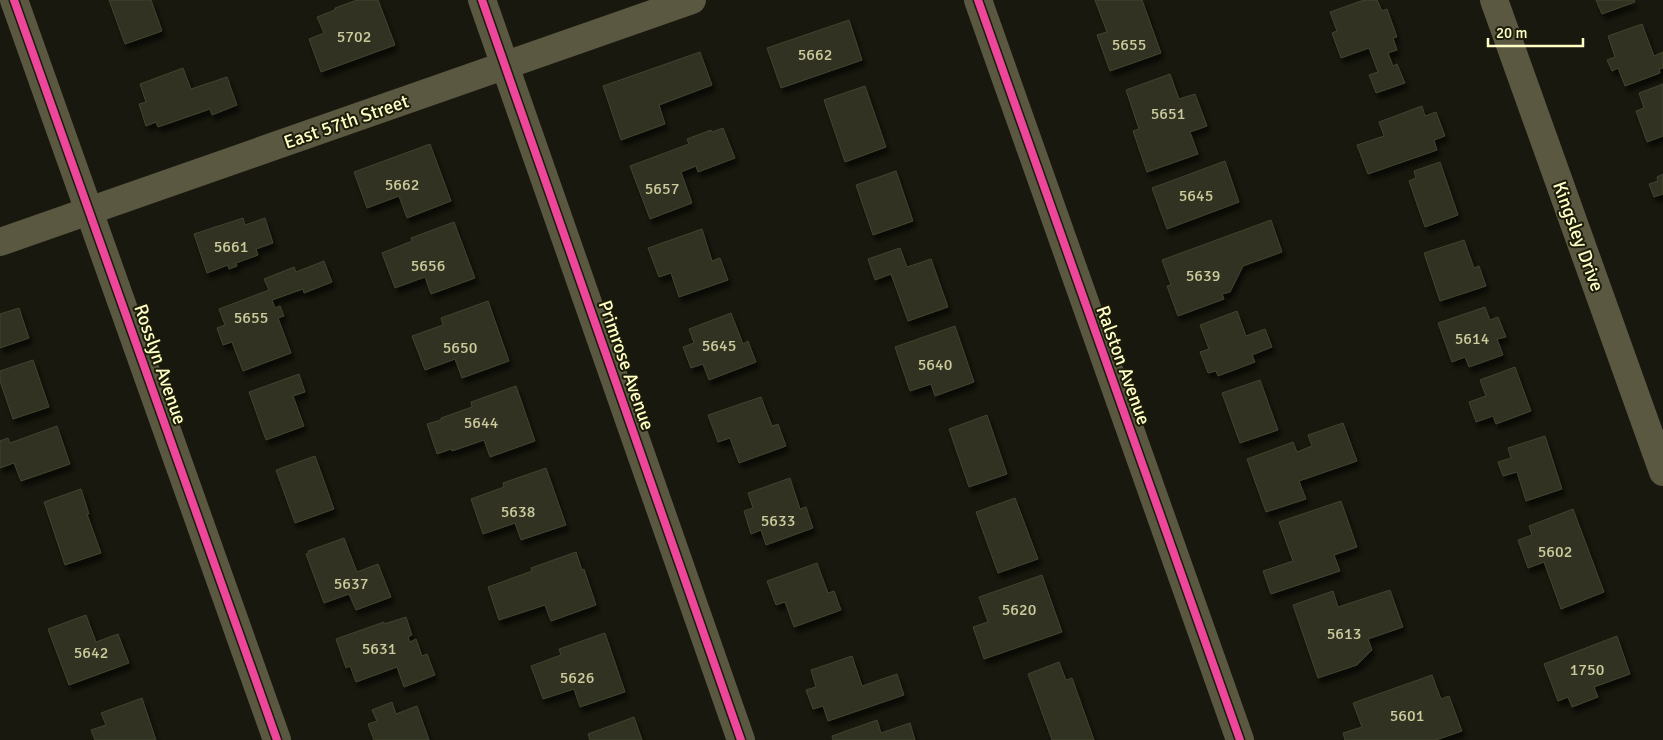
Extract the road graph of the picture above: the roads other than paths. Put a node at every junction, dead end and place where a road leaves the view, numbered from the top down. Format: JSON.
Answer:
{"nodes":[{"id":1,"x":14,"y":0,"type":"edge"},
{"id":2,"x":482,"y":0,"type":"edge"},
{"id":3,"x":692,"y":0,"type":"edge"},
{"id":4,"x":978,"y":0,"type":"edge"},
{"id":5,"x":1494,"y":0,"type":"edge"},
{"id":6,"x":505,"y":65,"type":"junction"},
{"id":7,"x":90,"y":210,"type":"junction"},
{"id":8,"x":0,"y":242,"type":"edge"},
{"id":9,"x":1663,"y":472,"type":"edge"},
{"id":10,"x":277,"y":740,"type":"edge"},
{"id":11,"x":741,"y":740,"type":"edge"},
{"id":12,"x":1240,"y":740,"type":"edge"}],
"edges":[{"from":1,"to":7,"type":"street","name":"Rosslyn Avenue"},
{"from":2,"to":6,"type":"street","name":"Primrose Avenue"},
{"from":3,"to":6,"type":"street","name":"East 57th Street"},
{"from":4,"to":12,"type":"street","name":"Ralston Avenue"},
{"from":5,"to":9,"type":"street","name":"Kingsley Drive"},
{"from":6,"to":7,"type":"street","name":"East 57th Street"},
{"from":6,"to":11,"type":"street","name":"Primrose Avenue"},
{"from":7,"to":8,"type":"street","name":"East 57th Street"},
{"from":7,"to":10,"type":"street","name":"Rosslyn Avenue"}]}
